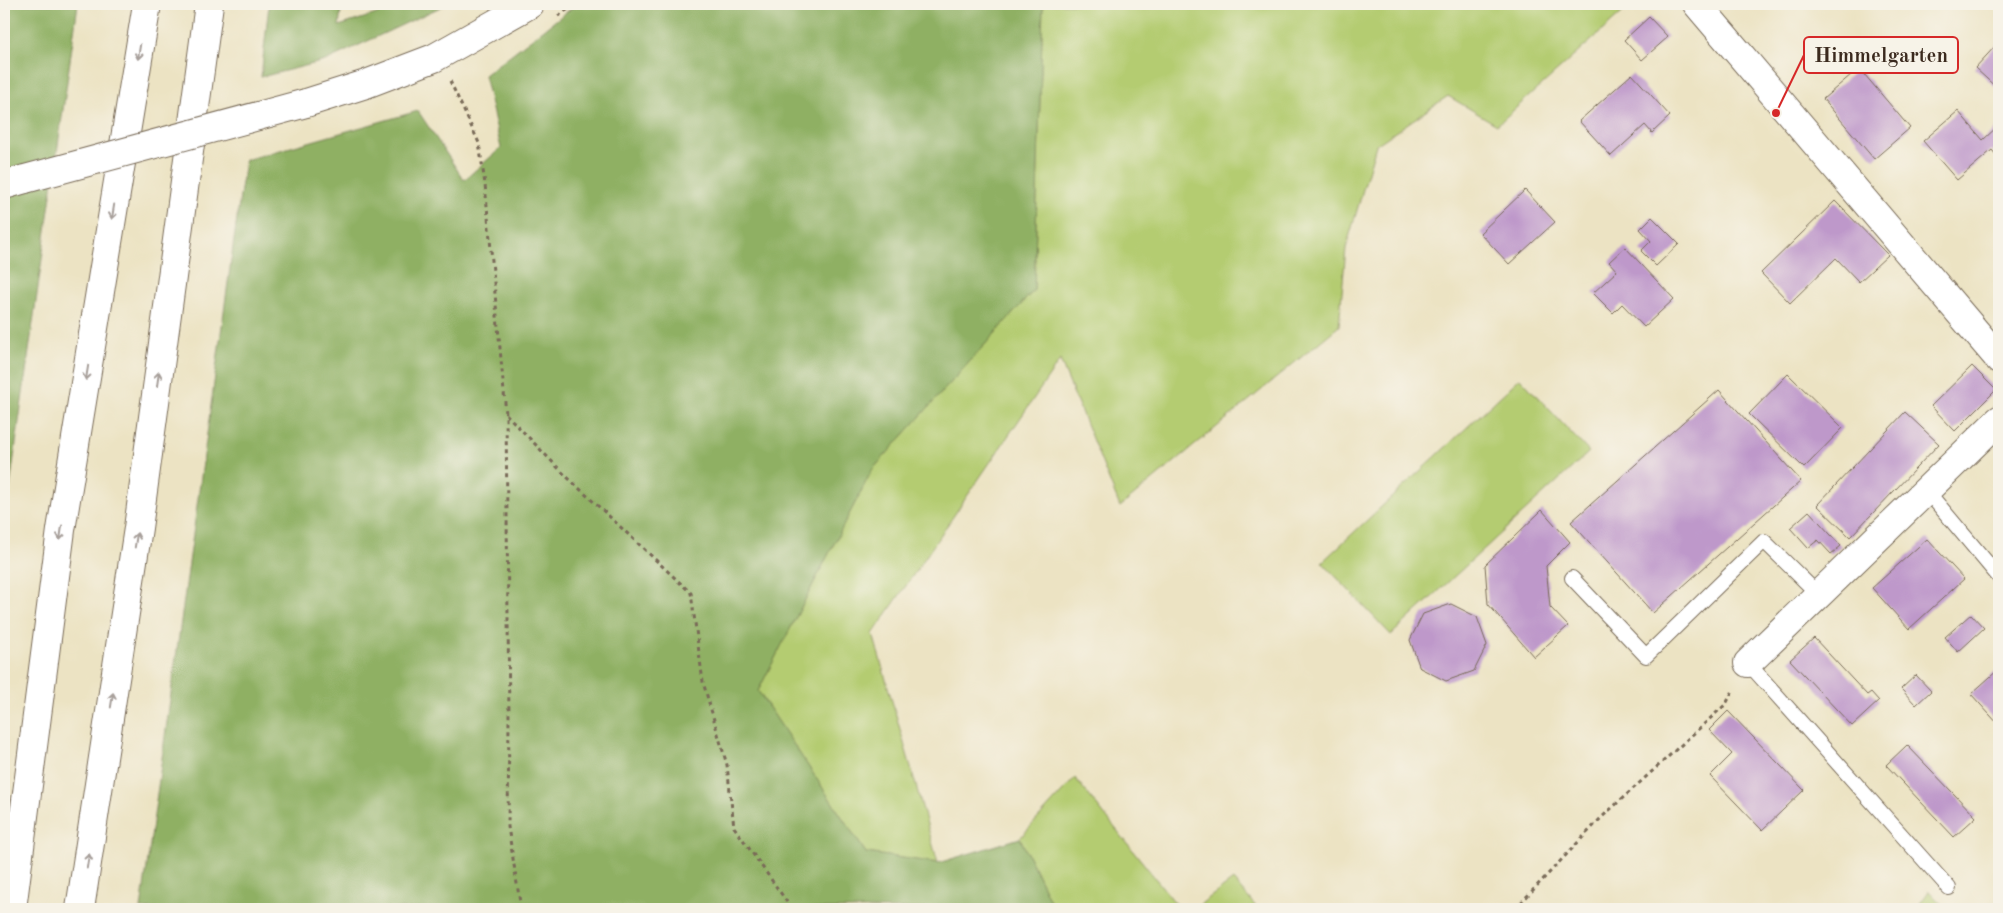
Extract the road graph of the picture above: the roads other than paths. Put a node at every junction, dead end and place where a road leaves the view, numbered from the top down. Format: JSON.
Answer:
{"nodes":[{"id":1,"x":147,"y":4,"type":"edge"},
{"id":2,"x":209,"y":4,"type":"edge"},
{"id":3,"x":530,"y":4,"type":"edge"},
{"id":4,"x":1697,"y":4,"type":"edge"},
{"id":5,"x":14,"y":182,"type":"edge"},
{"id":6,"x":1999,"y":358,"type":"edge"},
{"id":7,"x":1999,"y":420,"type":"edge"},
{"id":8,"x":1927,"y":491,"type":"junction"},
{"id":9,"x":1999,"y":577,"type":"edge"},
{"id":10,"x":1572,"y":578,"type":"dead end"},
{"id":11,"x":1819,"y":595,"type":"junction"},
{"id":12,"x":1748,"y":663,"type":"joint"},
{"id":13,"x":1949,"y":888,"type":"dead end"},
{"id":14,"x":12,"y":909,"type":"edge"},
{"id":15,"x":80,"y":909,"type":"edge"}],
"edges":[{"from":1,"to":14,"type":"main road","one_way":true},
{"from":15,"to":2,"type":"main road","one_way":true},
{"from":3,"to":5,"type":"main road","bridge":true},
{"from":4,"to":6,"type":"main road"},
{"from":7,"to":8,"type":"main road"},
{"from":8,"to":9,"type":"lane"},
{"from":8,"to":11,"type":"main road"},
{"from":10,"to":11,"type":"lane"},
{"from":11,"to":12,"type":"main road"},
{"from":12,"to":13,"type":"lane"}]}
